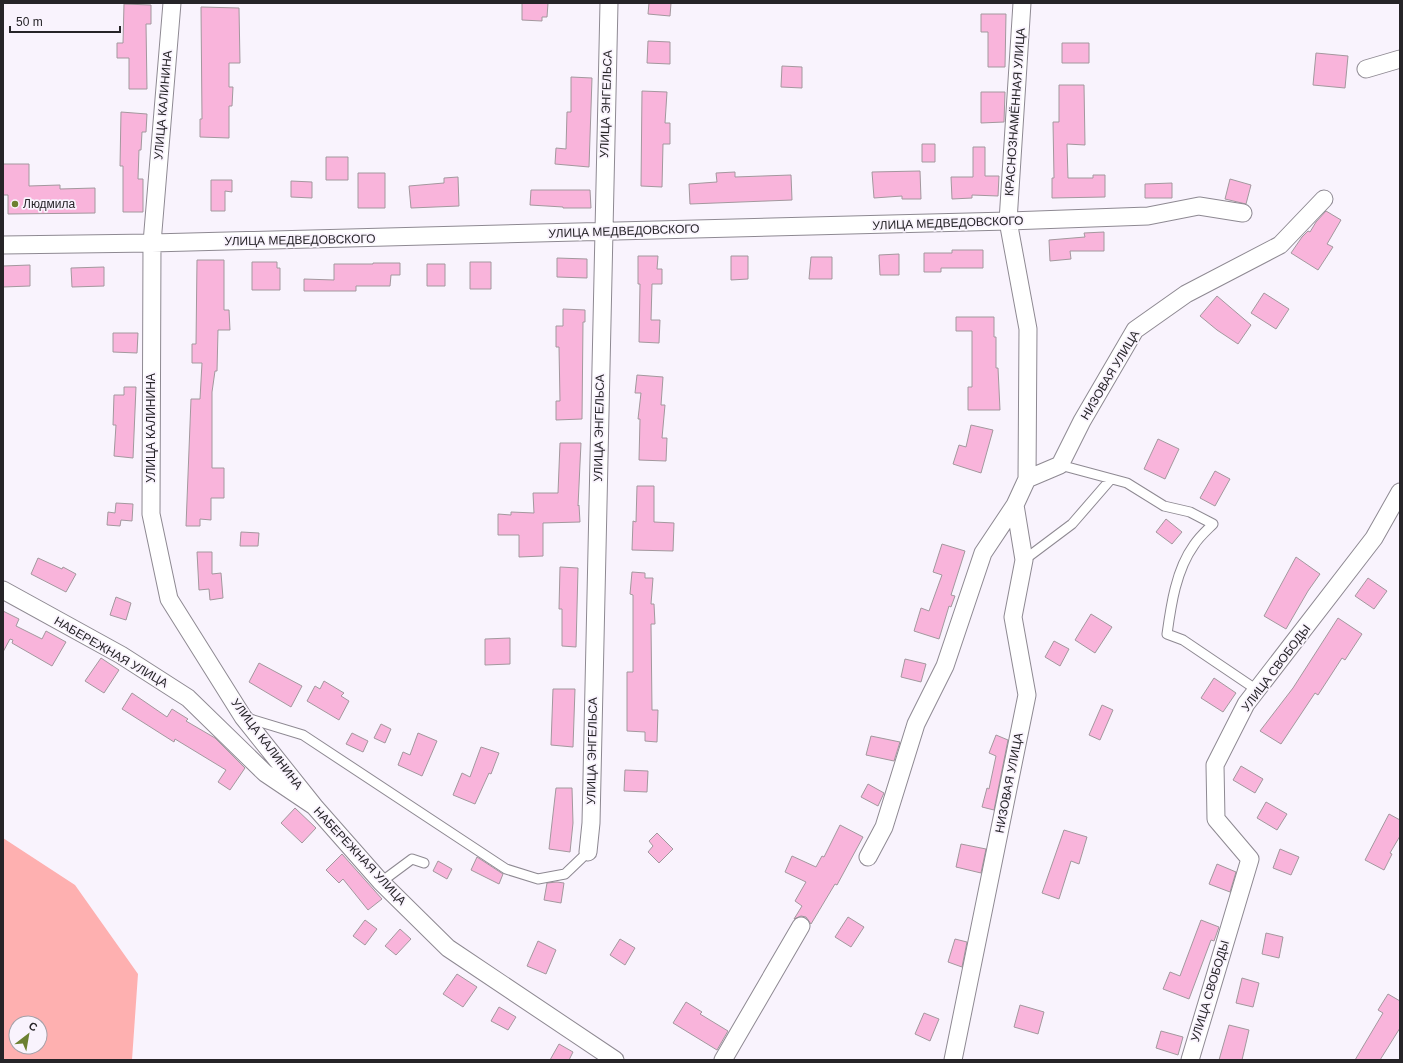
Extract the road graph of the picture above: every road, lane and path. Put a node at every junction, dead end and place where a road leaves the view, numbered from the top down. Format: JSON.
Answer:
{"nodes":[{"id":1,"x":172,"y":3,"type":"edge"},
{"id":2,"x":609,"y":3,"type":"edge"},
{"id":3,"x":1022,"y":3,"type":"edge"},
{"id":4,"x":1400,"y":59,"type":"edge"},
{"id":5,"x":1366,"y":69,"type":"dead end"},
{"id":6,"x":1324,"y":200,"type":"dead end"},
{"id":7,"x":1243,"y":213,"type":"dead end"},
{"id":8,"x":1008,"y":221,"type":"junction"},
{"id":9,"x":603,"y":232,"type":"junction"},
{"id":10,"x":152,"y":243,"type":"junction"},
{"id":11,"x":3,"y":245,"type":"edge"},
{"id":12,"x":1060,"y":465,"type":"junction"},
{"id":13,"x":1027,"y":479,"type":"junction"},
{"id":14,"x":1111,"y":479,"type":"junction"},
{"id":15,"x":1400,"y":492,"type":"edge"},
{"id":16,"x":1015,"y":504,"type":"junction"},
{"id":17,"x":1024,"y":560,"type":"junction"},
{"id":18,"x":3,"y":590,"type":"edge"},
{"id":19,"x":1256,"y":690,"type":"junction"},
{"id":20,"x":244,"y":717,"type":"junction"},
{"id":21,"x":314,"y":806,"type":"junction"},
{"id":22,"x":588,"y":852,"type":"joint"},
{"id":23,"x":868,"y":857,"type":"dead end"},
{"id":24,"x":424,"y":863,"type":"dead end"},
{"id":25,"x":381,"y":882,"type":"junction"},
{"id":26,"x":802,"y":926,"type":"dead end"},
{"id":27,"x":615,"y":1060,"type":"edge"},
{"id":28,"x":723,"y":1060,"type":"edge"},
{"id":29,"x":953,"y":1060,"type":"edge"},
{"id":30,"x":1190,"y":1060,"type":"edge"}],
"edges":[{"from":1,"to":10,"type":"street","name":"УЛИЦА КАЛИНИНА"},
{"from":2,"to":9,"type":"street","name":"УЛИЦА ЭНГЕЛЬСА"},
{"from":3,"to":8,"type":"street","name":"КРАСНОЗНАМЁННАЯ УЛИЦА"},
{"from":4,"to":5,"type":"street"},
{"from":6,"to":12,"type":"street","name":"НИЗОВАЯ УЛИЦА"},
{"from":7,"to":8,"type":"street","name":"УЛИЦА МЕДВЕДОВСКОГО"},
{"from":8,"to":9,"type":"street","name":"УЛИЦА МЕДВЕДОВСКОГО"},
{"from":8,"to":13,"type":"street","name":"КРАСНОЗНАМЁННАЯ УЛИЦА"},
{"from":9,"to":10,"type":"street","name":"УЛИЦА МЕДВЕДОВСКОГО"},
{"from":9,"to":22,"type":"street","name":"УЛИЦА ЭНГЕЛЬСА"},
{"from":10,"to":11,"type":"street","name":"УЛИЦА МЕДВЕДОВСКОГО"},
{"from":10,"to":20,"type":"street","name":"УЛИЦА КАЛИНИНА"},
{"from":12,"to":13,"type":"street"},
{"from":12,"to":14,"type":"lane"},
{"from":13,"to":16,"type":"street","name":"КРАСНОЗНАМЁННАЯ УЛИЦА"},
{"from":14,"to":17,"type":"lane"},
{"from":14,"to":19,"type":"lane"},
{"from":15,"to":19,"type":"street","name":"УЛИЦА СВОБОДЫ"},
{"from":16,"to":17,"type":"street","name":"НИЗОВАЯ УЛИЦА"},
{"from":16,"to":23,"type":"street","name":"КРАСНОЗНАМЁННАЯ УЛИЦА"},
{"from":17,"to":29,"type":"street","name":"НИЗОВАЯ УЛИЦА"},
{"from":18,"to":21,"type":"street","name":"НАБЕРЕЖНАЯ УЛИЦА"},
{"from":19,"to":30,"type":"street","name":"УЛИЦА СВОБОДЫ"},
{"from":20,"to":21,"type":"street","name":"УЛИЦА КАЛИНИНА"},
{"from":20,"to":22,"type":"lane"},
{"from":21,"to":25,"type":"street","name":"НАБЕРЕЖНАЯ УЛИЦА"},
{"from":24,"to":25,"type":"lane"},
{"from":25,"to":27,"type":"street","name":"НАБЕРЕЖНАЯ УЛИЦА"},
{"from":26,"to":28,"type":"street"}]}
